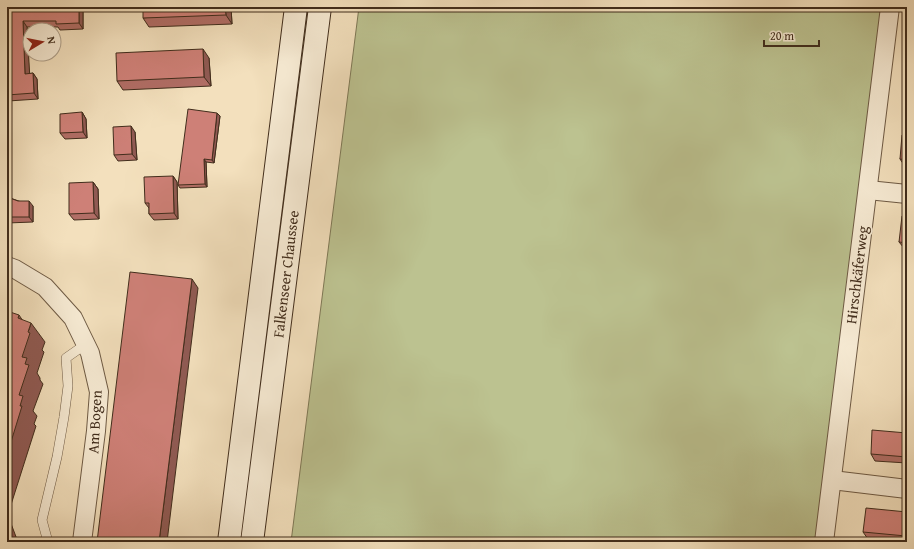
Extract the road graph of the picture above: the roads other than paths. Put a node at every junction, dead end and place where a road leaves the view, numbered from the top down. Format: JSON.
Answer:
{"nodes":[{"id":1,"x":296,"y":7,"type":"edge"},
{"id":2,"x":320,"y":7,"type":"edge"},
{"id":3,"x":890,"y":7,"type":"edge"},
{"id":4,"x":868,"y":190,"type":"junction"},
{"id":5,"x":907,"y":194,"type":"edge"},
{"id":6,"x":7,"y":266,"type":"edge"},
{"id":7,"x":86,"y":344,"type":"junction"},
{"id":8,"x":832,"y":480,"type":"junction"},
{"id":9,"x":907,"y":489,"type":"edge"},
{"id":10,"x":48,"y":542,"type":"edge"},
{"id":11,"x":82,"y":542,"type":"edge"},
{"id":12,"x":229,"y":542,"type":"edge"},
{"id":13,"x":252,"y":542,"type":"edge"},
{"id":14,"x":824,"y":542,"type":"edge"}],
"edges":[{"from":1,"to":12,"type":"main road","name":"Falkenseer Chaussee"},
{"from":2,"to":13,"type":"main road","name":"Falkenseer Chaussee"},
{"from":3,"to":4,"type":"street","name":"Hirschkäferweg"},
{"from":4,"to":5,"type":"street"},
{"from":4,"to":8,"type":"street","name":"Hirschkäferweg"},
{"from":6,"to":7,"type":"street","name":"Am Bogen"},
{"from":7,"to":10,"type":"lane"},
{"from":7,"to":11,"type":"street","name":"Am Bogen"},
{"from":8,"to":9,"type":"street"},
{"from":8,"to":14,"type":"street","name":"Hirschkäferweg"}]}
